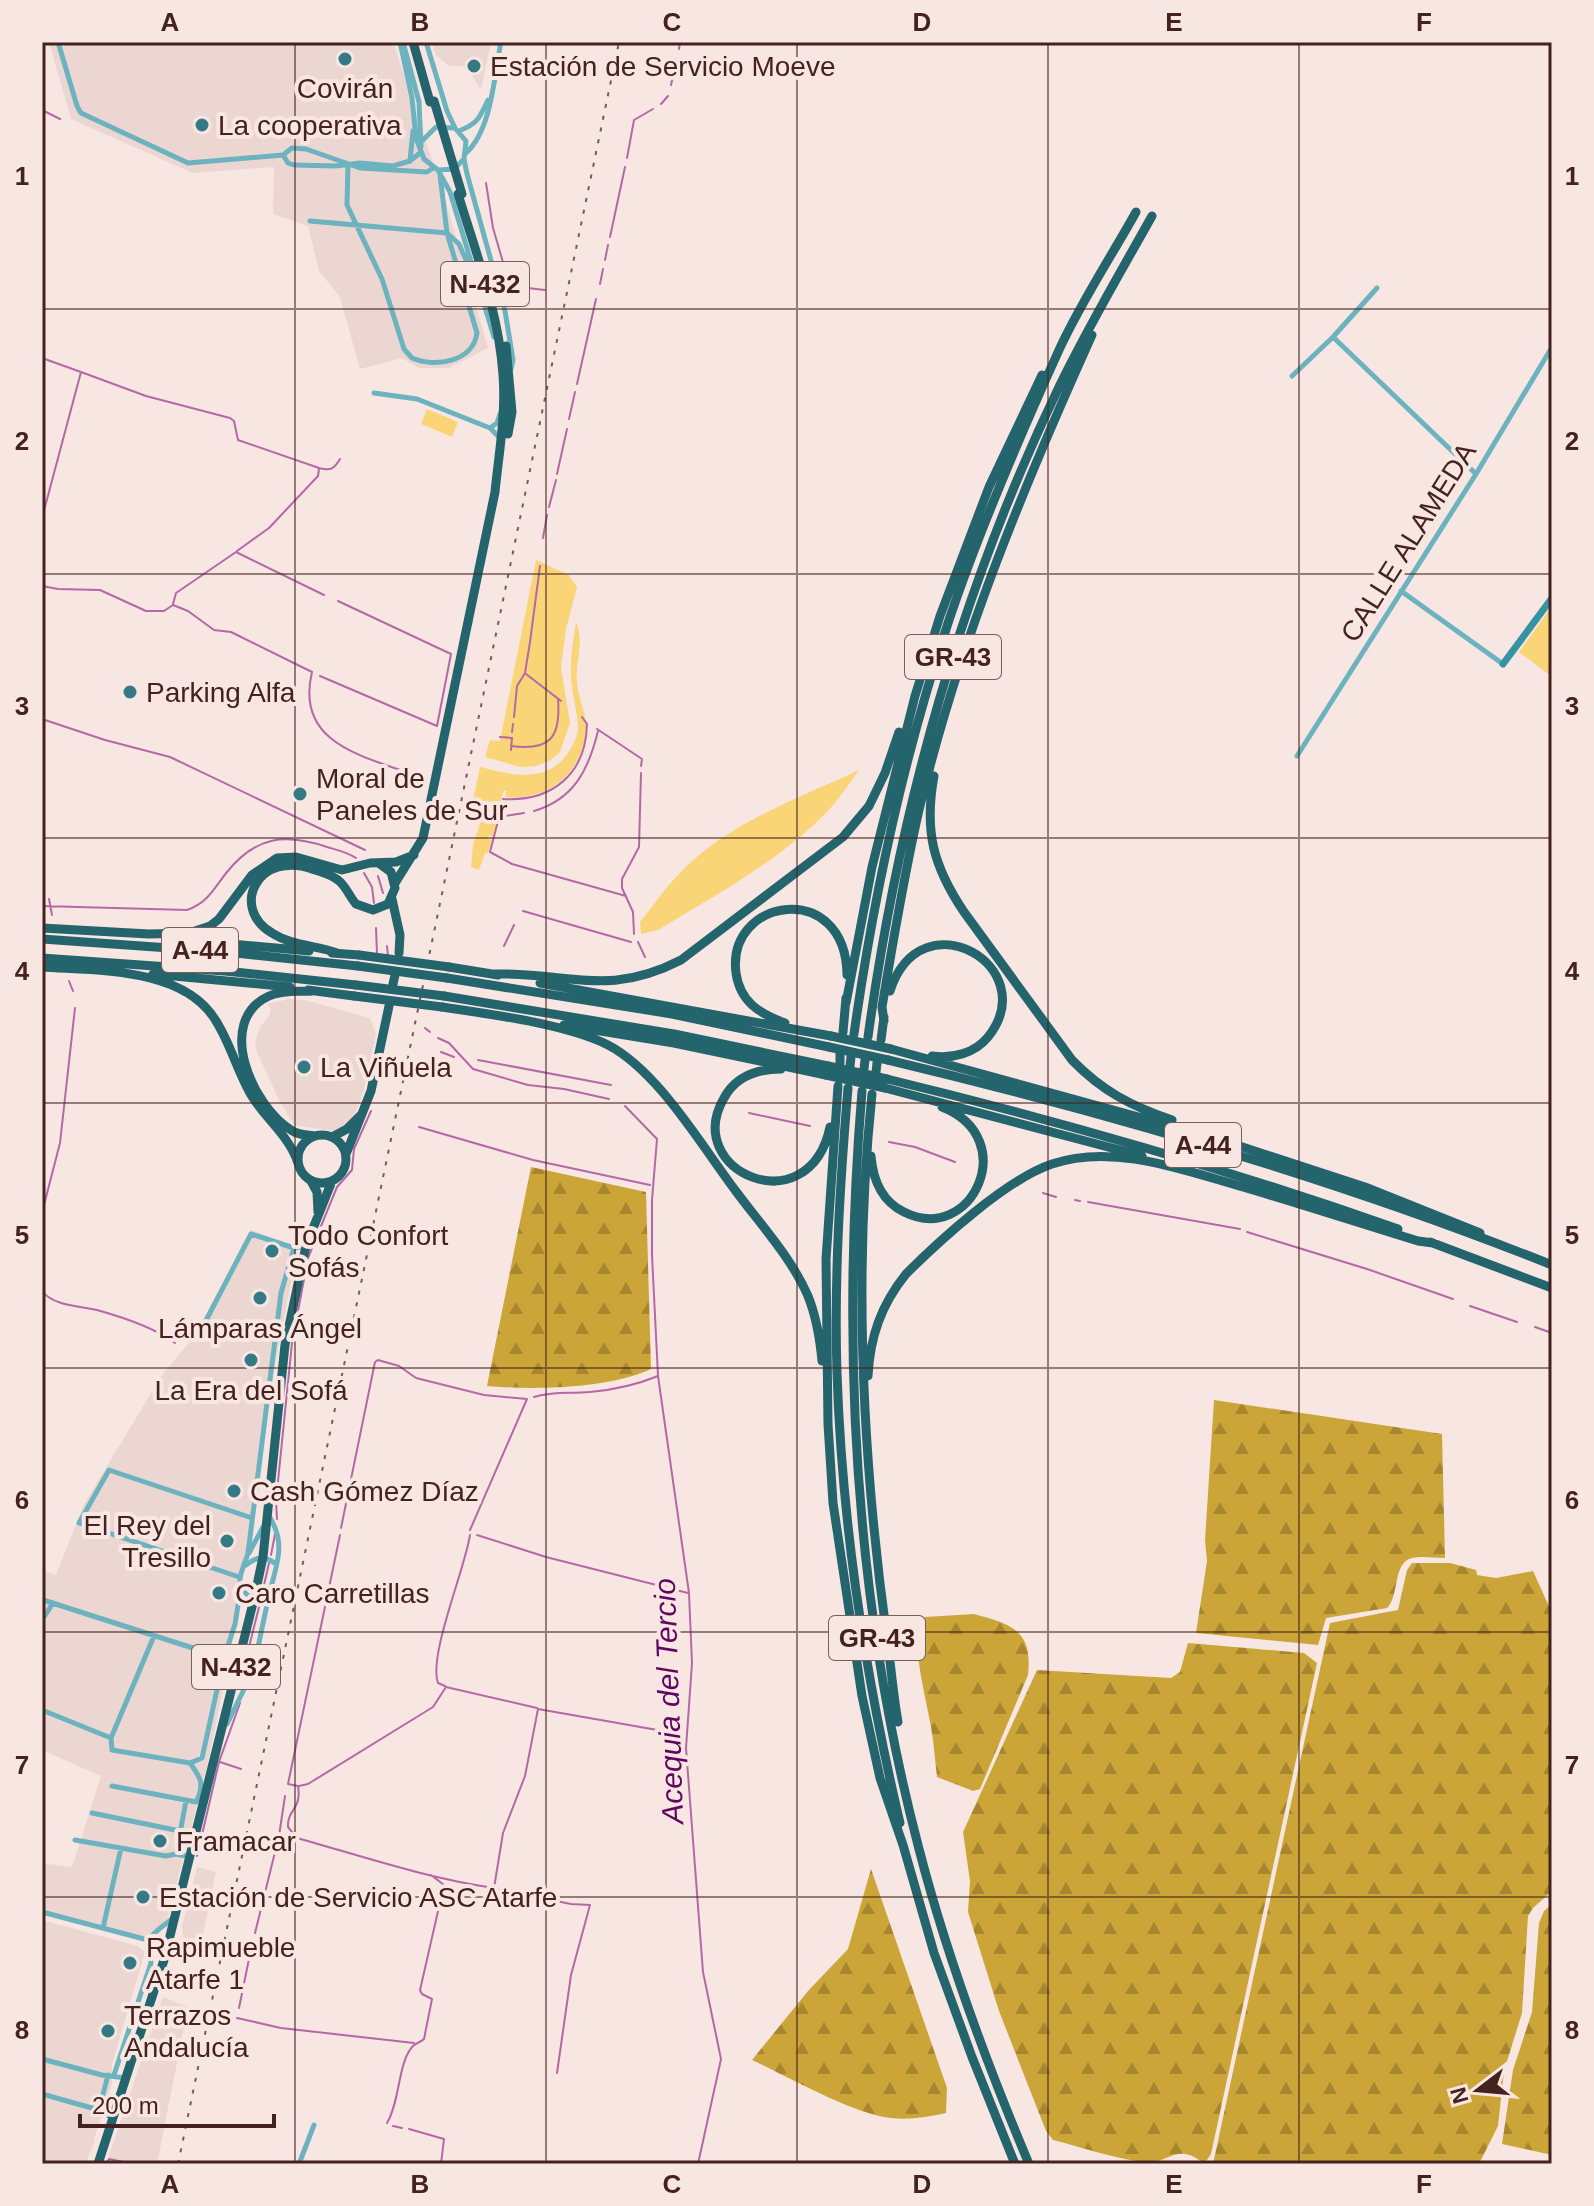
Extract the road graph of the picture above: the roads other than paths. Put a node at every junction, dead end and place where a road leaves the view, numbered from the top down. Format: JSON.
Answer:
{"nodes":[{"id":1,"x":58,"y":42,"type":"edge"},
{"id":2,"x":403,"y":42,"type":"edge"},
{"id":3,"x":415,"y":42,"type":"edge"},
{"id":4,"x":426,"y":42,"type":"edge"},
{"id":5,"x":501,"y":42,"type":"edge"},
{"id":6,"x":490,"y":95,"type":"junction"},
{"id":7,"x":413,"y":130,"type":"junction"},
{"id":8,"x":457,"y":130,"type":"junction"},
{"id":9,"x":422,"y":147,"type":"junction"},
{"id":10,"x":283,"y":155,"type":"junction"},
{"id":11,"x":465,"y":156,"type":"junction"},
{"id":12,"x":410,"y":161,"type":"junction"},
{"id":13,"x":348,"y":164,"type":"junction"},
{"id":14,"x":437,"y":171,"type":"junction"},
{"id":15,"x":1136,"y":212,"type":"dead end"},
{"id":16,"x":1152,"y":216,"type":"dead end"},
{"id":17,"x":310,"y":221,"type":"dead end"},
{"id":18,"x":355,"y":223,"type":"junction"},
{"id":19,"x":447,"y":233,"type":"junction"},
{"id":20,"x":1377,"y":288,"type":"dead end"},
{"id":21,"x":480,"y":291,"type":"junction"},
{"id":22,"x":1106,"y":299,"type":"junction"},
{"id":23,"x":1333,"y":337,"type":"junction"},
{"id":24,"x":1552,"y":347,"type":"edge"},
{"id":25,"x":1059,"y":351,"type":"junction"},
{"id":26,"x":499,"y":365,"type":"junction"},
{"id":27,"x":507,"y":374,"type":"junction"},
{"id":28,"x":1292,"y":376,"type":"dead end"},
{"id":29,"x":511,"y":388,"type":"junction"},
{"id":30,"x":374,"y":393,"type":"dead end"},
{"id":31,"x":503,"y":427,"type":"junction"},
{"id":32,"x":491,"y":430,"type":"junction"},
{"id":33,"x":503,"y":441,"type":"junction"},
{"id":34,"x":1476,"y":474,"type":"junction"},
{"id":35,"x":495,"y":492,"type":"junction"},
{"id":36,"x":1401,"y":591,"type":"junction"},
{"id":37,"x":1552,"y":598,"type":"edge"},
{"id":38,"x":1503,"y":664,"type":"joint"},
{"id":39,"x":961,"y":669,"type":"junction"},
{"id":40,"x":915,"y":696,"type":"junction"},
{"id":41,"x":1297,"y":756,"type":"dead end"},
{"id":42,"x":414,"y":855,"type":"junction"},
{"id":43,"x":380,"y":864,"type":"junction"},
{"id":44,"x":357,"y":867,"type":"junction"},
{"id":45,"x":395,"y":883,"type":"junction"},
{"id":46,"x":348,"y":890,"type":"junction"},
{"id":47,"x":392,"y":899,"type":"junction"},
{"id":48,"x":373,"y":910,"type":"junction"},
{"id":49,"x":42,"y":928,"type":"edge"},
{"id":50,"x":149,"y":934,"type":"junction"},
{"id":51,"x":400,"y":935,"type":"junction"},
{"id":52,"x":42,"y":939,"type":"edge"},
{"id":53,"x":337,"y":953,"type":"junction"},
{"id":54,"x":399,"y":953,"type":"dead end"},
{"id":55,"x":42,"y":958,"type":"edge"},
{"id":56,"x":358,"y":961,"type":"junction"},
{"id":57,"x":42,"y":967,"type":"edge"},
{"id":58,"x":448,"y":973,"type":"junction"},
{"id":59,"x":126,"y":974,"type":"junction"},
{"id":60,"x":495,"y":974,"type":"junction"},
{"id":61,"x":355,"y":990,"type":"junction"},
{"id":62,"x":312,"y":991,"type":"junction"},
{"id":63,"x":443,"y":1002,"type":"junction"},
{"id":64,"x":846,"y":1003,"type":"junction"},
{"id":65,"x":389,"y":1006,"type":"dead end"},
{"id":66,"x":482,"y":1013,"type":"junction"},
{"id":67,"x":884,"y":1021,"type":"junction"},
{"id":68,"x":800,"y":1029,"type":"junction"},
{"id":69,"x":843,"y":1032,"type":"dead end"},
{"id":70,"x":854,"y":1034,"type":"dead end"},
{"id":71,"x":868,"y":1037,"type":"dead end"},
{"id":72,"x":881,"y":1040,"type":"dead end"},
{"id":73,"x":830,"y":1041,"type":"junction"},
{"id":74,"x":913,"y":1054,"type":"junction"},
{"id":75,"x":827,"y":1070,"type":"junction"},
{"id":76,"x":807,"y":1071,"type":"junction"},
{"id":77,"x":886,"y":1083,"type":"junction"},
{"id":78,"x":917,"y":1096,"type":"junction"},
{"id":79,"x":835,"y":1109,"type":"junction"},
{"id":80,"x":363,"y":1112,"type":"junction"},
{"id":81,"x":868,"y":1133,"type":"junction"},
{"id":82,"x":315,"y":1136,"type":"junction"},
{"id":83,"x":332,"y":1137,"type":"junction"},
{"id":84,"x":1215,"y":1138,"type":"junction"},
{"id":85,"x":346,"y":1154,"type":"junction"},
{"id":86,"x":298,"y":1163,"type":"junction"},
{"id":87,"x":1183,"y":1170,"type":"junction"},
{"id":88,"x":311,"y":1181,"type":"junction"},
{"id":89,"x":332,"y":1181,"type":"junction"},
{"id":90,"x":318,"y":1216,"type":"junction"},
{"id":91,"x":1433,"y":1243,"type":"junction"},
{"id":92,"x":306,"y":1246,"type":"junction"},
{"id":93,"x":294,"y":1248,"type":"junction"},
{"id":94,"x":1512,"y":1249,"type":"junction"},
{"id":95,"x":1552,"y":1265,"type":"edge"},
{"id":96,"x":1552,"y":1288,"type":"edge"},
{"id":97,"x":191,"y":1336,"type":"dead end"},
{"id":98,"x":828,"y":1424,"type":"junction"},
{"id":99,"x":865,"y":1429,"type":"junction"},
{"id":100,"x":268,"y":1513,"type":"junction"},
{"id":101,"x":252,"y":1518,"type":"junction"},
{"id":102,"x":248,"y":1553,"type":"junction"},
{"id":103,"x":259,"y":1557,"type":"junction"},
{"id":104,"x":276,"y":1564,"type":"junction"},
{"id":105,"x":244,"y":1566,"type":"junction"},
{"id":106,"x":239,"y":1577,"type":"junction"},
{"id":107,"x":241,"y":1587,"type":"junction"},
{"id":108,"x":269,"y":1595,"type":"junction"},
{"id":109,"x":254,"y":1599,"type":"junction"},
{"id":110,"x":43,"y":1600,"type":"edge"},
{"id":111,"x":53,"y":1603,"type":"junction"},
{"id":112,"x":42,"y":1620,"type":"edge"},
{"id":113,"x":154,"y":1636,"type":"junction"},
{"id":114,"x":224,"y":1658,"type":"junction"},
{"id":115,"x":42,"y":1710,"type":"edge"},
{"id":116,"x":221,"y":1736,"type":"junction"},
{"id":117,"x":111,"y":1738,"type":"junction"},
{"id":118,"x":205,"y":1747,"type":"junction"},
{"id":119,"x":217,"y":1750,"type":"junction"},
{"id":120,"x":190,"y":1763,"type":"junction"},
{"id":121,"x":112,"y":1786,"type":"dead end"},
{"id":122,"x":204,"y":1792,"type":"junction"},
{"id":123,"x":186,"y":1801,"type":"junction"},
{"id":124,"x":92,"y":1813,"type":"dead end"},
{"id":125,"x":180,"y":1831,"type":"junction"},
{"id":126,"x":75,"y":1840,"type":"dead end"},
{"id":127,"x":903,"y":1845,"type":"junction"},
{"id":128,"x":121,"y":1848,"type":"junction"},
{"id":129,"x":176,"y":1854,"type":"junction"},
{"id":130,"x":190,"y":1857,"type":"junction"},
{"id":131,"x":42,"y":1912,"type":"edge"},
{"id":132,"x":176,"y":1914,"type":"junction"},
{"id":133,"x":103,"y":1928,"type":"junction"},
{"id":134,"x":148,"y":1940,"type":"junction"},
{"id":135,"x":150,"y":1951,"type":"junction"},
{"id":136,"x":164,"y":1960,"type":"junction"},
{"id":137,"x":146,"y":1981,"type":"junction"},
{"id":138,"x":149,"y":2008,"type":"junction"},
{"id":139,"x":42,"y":2059,"type":"edge"},
{"id":140,"x":111,"y":2075,"type":"junction"},
{"id":141,"x":127,"y":2078,"type":"junction"},
{"id":142,"x":42,"y":2094,"type":"edge"},
{"id":143,"x":99,"y":2110,"type":"junction"},
{"id":144,"x":114,"y":2119,"type":"junction"},
{"id":145,"x":314,"y":2125,"type":"dead end"},
{"id":146,"x":98,"y":2164,"type":"edge"},
{"id":147,"x":299,"y":2164,"type":"edge"},
{"id":148,"x":1015,"y":2164,"type":"edge"},
{"id":149,"x":1031,"y":2164,"type":"edge"}],
"edges":[{"from":1,"to":10,"type":"street"},
{"from":2,"to":7,"type":"street"},
{"from":2,"to":9,"type":"street"},
{"from":3,"to":27,"type":"highway","number":"N-432","bridge":true},
{"from":4,"to":8,"type":"street"},
{"from":5,"to":6,"type":"street"},
{"from":6,"to":8,"type":"street"},
{"from":6,"to":11,"type":"street"},
{"from":7,"to":9,"type":"street"},
{"from":7,"to":12,"type":"street"},
{"from":8,"to":9,"type":"street"},
{"from":8,"to":11,"type":"street"},
{"from":9,"to":12,"type":"street"},
{"from":9,"to":14,"type":"street"},
{"from":10,"to":13,"type":"street"},
{"from":10,"to":13,"type":"street"},
{"from":11,"to":14,"type":"street"},
{"from":11,"to":27,"type":"street"},
{"from":12,"to":13,"type":"street"},
{"from":13,"to":14,"type":"street"},
{"from":13,"to":18,"type":"street"},
{"from":14,"to":19,"type":"street"},
{"from":14,"to":21,"type":"street"},
{"from":15,"to":25,"type":"highway"},
{"from":16,"to":22,"type":"highway"},
{"from":17,"to":18,"type":"street"},
{"from":18,"to":19,"type":"street"},
{"from":18,"to":19,"type":"street"},
{"from":19,"to":21,"type":"street"},
{"from":20,"to":23,"type":"street"},
{"from":21,"to":26,"type":"street"},
{"from":22,"to":39,"type":"highway"},
{"from":22,"to":71,"type":"highway","number":"GR-43"},
{"from":23,"to":28,"type":"street"},
{"from":23,"to":34,"type":"street"},
{"from":24,"to":34,"type":"street","name":"CALLE ALAMEDA"},
{"from":25,"to":40,"type":"highway"},
{"from":25,"to":70,"type":"highway","number":"GR-43"},
{"from":26,"to":27,"type":"street"},
{"from":26,"to":32,"type":"street"},
{"from":27,"to":29,"type":"highway","number":"N-432"},
{"from":27,"to":31,"type":"highway","number":"N-432"},
{"from":29,"to":31,"type":"highway"},
{"from":29,"to":35,"type":"highway","number":"N-432"},
{"from":30,"to":32,"type":"street"},
{"from":31,"to":32,"type":"street"},
{"from":31,"to":33,"type":"highway","number":"N-432"},
{"from":32,"to":33,"type":"street"},
{"from":33,"to":35,"type":"highway","number":"N-432"},
{"from":34,"to":36,"type":"street","name":"CALLE ALAMEDA"},
{"from":35,"to":42,"type":"highway","number":"N-432"},
{"from":36,"to":38,"type":"street"},
{"from":36,"to":41,"type":"street","name":"CALLE ALAMEDA"},
{"from":37,"to":38,"type":"street"},
{"from":39,"to":67,"type":"highway"},
{"from":39,"to":84,"type":"highway"},
{"from":40,"to":60,"type":"highway"},
{"from":40,"to":64,"type":"highway"},
{"from":42,"to":43,"type":"highway"},
{"from":42,"to":45,"type":"highway","number":"N-432"},
{"from":43,"to":44,"type":"highway"},
{"from":43,"to":45,"type":"highway"},
{"from":44,"to":46,"type":"highway"},
{"from":44,"to":50,"type":"highway"},
{"from":45,"to":47,"type":"highway","number":"N-432"},
{"from":46,"to":48,"type":"highway"},
{"from":46,"to":53,"type":"highway"},
{"from":47,"to":48,"type":"highway"},
{"from":47,"to":51,"type":"highway","number":"N-432"},
{"from":48,"to":51,"type":"highway"},
{"from":49,"to":50,"type":"highway"},
{"from":50,"to":53,"type":"highway"},
{"from":51,"to":54,"type":"highway","number":"N-432"},
{"from":52,"to":56,"type":"highway","number":"A-44"},
{"from":53,"to":56,"type":"highway"},
{"from":55,"to":61,"type":"highway","number":"A-44"},
{"from":56,"to":58,"type":"highway","number":"A-44","bridge":true},
{"from":57,"to":59,"type":"highway"},
{"from":58,"to":60,"type":"highway"},
{"from":58,"to":73,"type":"highway","number":"A-44"},
{"from":59,"to":62,"type":"highway"},
{"from":59,"to":86,"type":"highway"},
{"from":60,"to":68,"type":"highway"},
{"from":61,"to":62,"type":"highway"},
{"from":61,"to":63,"type":"highway","number":"A-44","bridge":true},
{"from":62,"to":82,"type":"highway"},
{"from":63,"to":66,"type":"highway"},
{"from":63,"to":75,"type":"highway","number":"A-44"},
{"from":64,"to":68,"type":"highway"},
{"from":64,"to":69,"type":"highway"},
{"from":65,"to":80,"type":"highway","number":"N-432"},
{"from":66,"to":76,"type":"highway"},
{"from":66,"to":98,"type":"highway"},
{"from":67,"to":72,"type":"highway"},
{"from":67,"to":74,"type":"highway"},
{"from":68,"to":73,"type":"highway"},
{"from":73,"to":74,"type":"highway","bridge":true},
{"from":73,"to":94,"type":"highway","number":"A-44","bridge":true},
{"from":74,"to":84,"type":"highway"},
{"from":75,"to":76,"type":"highway"},
{"from":75,"to":77,"type":"highway","number":"A-44","bridge":true},
{"from":76,"to":79,"type":"highway"},
{"from":77,"to":78,"type":"highway"},
{"from":77,"to":91,"type":"highway","number":"A-44"},
{"from":78,"to":81,"type":"highway"},
{"from":78,"to":87,"type":"highway"},
{"from":79,"to":98,"type":"highway"},
{"from":79,"to":127,"type":"highway","number":"GR-43"},
{"from":80,"to":83,"type":"highway"},
{"from":80,"to":85,"type":"highway","number":"N-432"},
{"from":81,"to":99,"type":"highway"},
{"from":81,"to":149,"type":"highway","number":"GR-43"},
{"from":82,"to":83,"type":"highway"},
{"from":82,"to":86,"type":"highway"},
{"from":83,"to":85,"type":"highway"},
{"from":84,"to":94,"type":"highway"},
{"from":85,"to":89,"type":"highway","number":"N-432"},
{"from":86,"to":88,"type":"highway"},
{"from":87,"to":91,"type":"highway"},
{"from":87,"to":99,"type":"highway"},
{"from":88,"to":89,"type":"highway"},
{"from":88,"to":90,"type":"highway"},
{"from":89,"to":90,"type":"highway","number":"N-432"},
{"from":90,"to":92,"type":"highway","number":"N-432"},
{"from":91,"to":96,"type":"highway","number":"A-44"},
{"from":92,"to":93,"type":"street"},
{"from":92,"to":100,"type":"highway","number":"N-432"},
{"from":93,"to":97,"type":"street"},
{"from":93,"to":101,"type":"street"},
{"from":94,"to":95,"type":"highway","number":"A-44"},
{"from":98,"to":127,"type":"highway"},
{"from":99,"to":149,"type":"highway"},
{"from":100,"to":102,"type":"street"},
{"from":100,"to":103,"type":"highway","number":"N-432"},
{"from":100,"to":104,"type":"street"},
{"from":101,"to":102,"type":"street"},
{"from":101,"to":106,"type":"street"},
{"from":102,"to":103,"type":"street"},
{"from":102,"to":105,"type":"street"},
{"from":103,"to":104,"type":"street"},
{"from":103,"to":105,"type":"street"},
{"from":103,"to":109,"type":"highway","number":"N-432"},
{"from":104,"to":108,"type":"street"},
{"from":105,"to":106,"type":"street"},
{"from":106,"to":107,"type":"street"},
{"from":107,"to":109,"type":"street"},
{"from":107,"to":114,"type":"street"},
{"from":108,"to":109,"type":"street"},
{"from":108,"to":116,"type":"street"},
{"from":109,"to":116,"type":"highway","number":"N-432"},
{"from":110,"to":111,"type":"street"},
{"from":111,"to":112,"type":"street"},
{"from":111,"to":113,"type":"street"},
{"from":113,"to":114,"type":"street"},
{"from":113,"to":117,"type":"street"},
{"from":114,"to":118,"type":"street"},
{"from":115,"to":117,"type":"street"},
{"from":116,"to":119,"type":"highway","number":"N-432"},
{"from":117,"to":120,"type":"street"},
{"from":118,"to":119,"type":"street"},
{"from":118,"to":120,"type":"street"},
{"from":119,"to":122,"type":"highway","number":"N-432"},
{"from":120,"to":122,"type":"street"},
{"from":121,"to":123,"type":"street"},
{"from":122,"to":123,"type":"street"},
{"from":122,"to":130,"type":"highway","number":"N-432"},
{"from":123,"to":125,"type":"street"},
{"from":124,"to":125,"type":"street"},
{"from":125,"to":129,"type":"street"},
{"from":126,"to":128,"type":"street"},
{"from":127,"to":148,"type":"highway"},
{"from":128,"to":129,"type":"street"},
{"from":128,"to":133,"type":"street"},
{"from":129,"to":130,"type":"street"},
{"from":130,"to":132,"type":"highway","number":"N-432"},
{"from":131,"to":133,"type":"street"},
{"from":132,"to":134,"type":"street"},
{"from":132,"to":136,"type":"highway","number":"N-432"},
{"from":133,"to":134,"type":"street"},
{"from":134,"to":135,"type":"street"},
{"from":135,"to":136,"type":"street"},
{"from":135,"to":137,"type":"street"},
{"from":136,"to":138,"type":"highway","number":"N-432"},
{"from":137,"to":138,"type":"street"},
{"from":137,"to":140,"type":"street"},
{"from":138,"to":141,"type":"highway","number":"N-432"},
{"from":139,"to":140,"type":"street"},
{"from":140,"to":141,"type":"street"},
{"from":140,"to":143,"type":"street"},
{"from":141,"to":144,"type":"highway","number":"N-432"},
{"from":142,"to":143,"type":"street"},
{"from":143,"to":144,"type":"street"},
{"from":144,"to":146,"type":"highway","number":"N-432"},
{"from":145,"to":147,"type":"street"}]}
